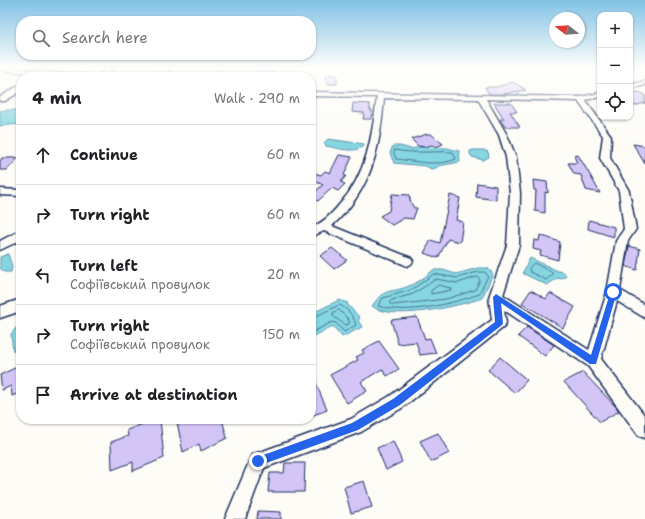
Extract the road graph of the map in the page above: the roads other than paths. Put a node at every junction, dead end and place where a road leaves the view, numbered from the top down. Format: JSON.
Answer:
{"nodes":[{"id":1,"x":15,"y":91,"type":"edge"},
{"id":2,"x":316,"y":94,"type":"edge"},
{"id":3,"x":381,"y":95,"type":"junction"},
{"id":4,"x":597,"y":96,"type":"edge"},
{"id":5,"x":481,"y":98,"type":"junction"},
{"id":6,"x":2,"y":99,"type":"dead end"},
{"id":7,"x":580,"y":99,"type":"junction"},
{"id":8,"x":0,"y":192,"type":"edge"},
{"id":9,"x":16,"y":193,"type":"edge"},
{"id":10,"x":325,"y":227,"type":"junction"},
{"id":11,"x":316,"y":232,"type":"edge"},
{"id":12,"x":16,"y":238,"type":"edge"},
{"id":13,"x":0,"y":246,"type":"edge"},
{"id":14,"x":408,"y":261,"type":"dead end"},
{"id":15,"x":613,"y":292,"type":"junction"},
{"id":16,"x":496,"y":297,"type":"junction"},
{"id":17,"x":16,"y":307,"type":"edge"},
{"id":18,"x":0,"y":312,"type":"edge"},
{"id":19,"x":645,"y":312,"type":"edge"},
{"id":20,"x":593,"y":361,"type":"junction"},
{"id":21,"x":645,"y":430,"type":"edge"},
{"id":22,"x":235,"y":519,"type":"edge"}],
"edges":[{"from":1,"to":6,"type":"street"},
{"from":2,"to":3,"type":"street"},
{"from":3,"to":5,"type":"street"},
{"from":3,"to":10,"type":"street"},
{"from":4,"to":7,"type":"street"},
{"from":5,"to":7,"type":"street"},
{"from":5,"to":16,"type":"street"},
{"from":7,"to":15,"type":"street"},
{"from":8,"to":9,"type":"street"},
{"from":10,"to":11,"type":"street"},
{"from":10,"to":14,"type":"street"},
{"from":12,"to":13,"type":"street"},
{"from":15,"to":19,"type":"street"},
{"from":15,"to":20,"type":"street"},
{"from":16,"to":20,"type":"street"},
{"from":16,"to":22,"type":"street"},
{"from":17,"to":18,"type":"street"},
{"from":20,"to":21,"type":"street"}]}
